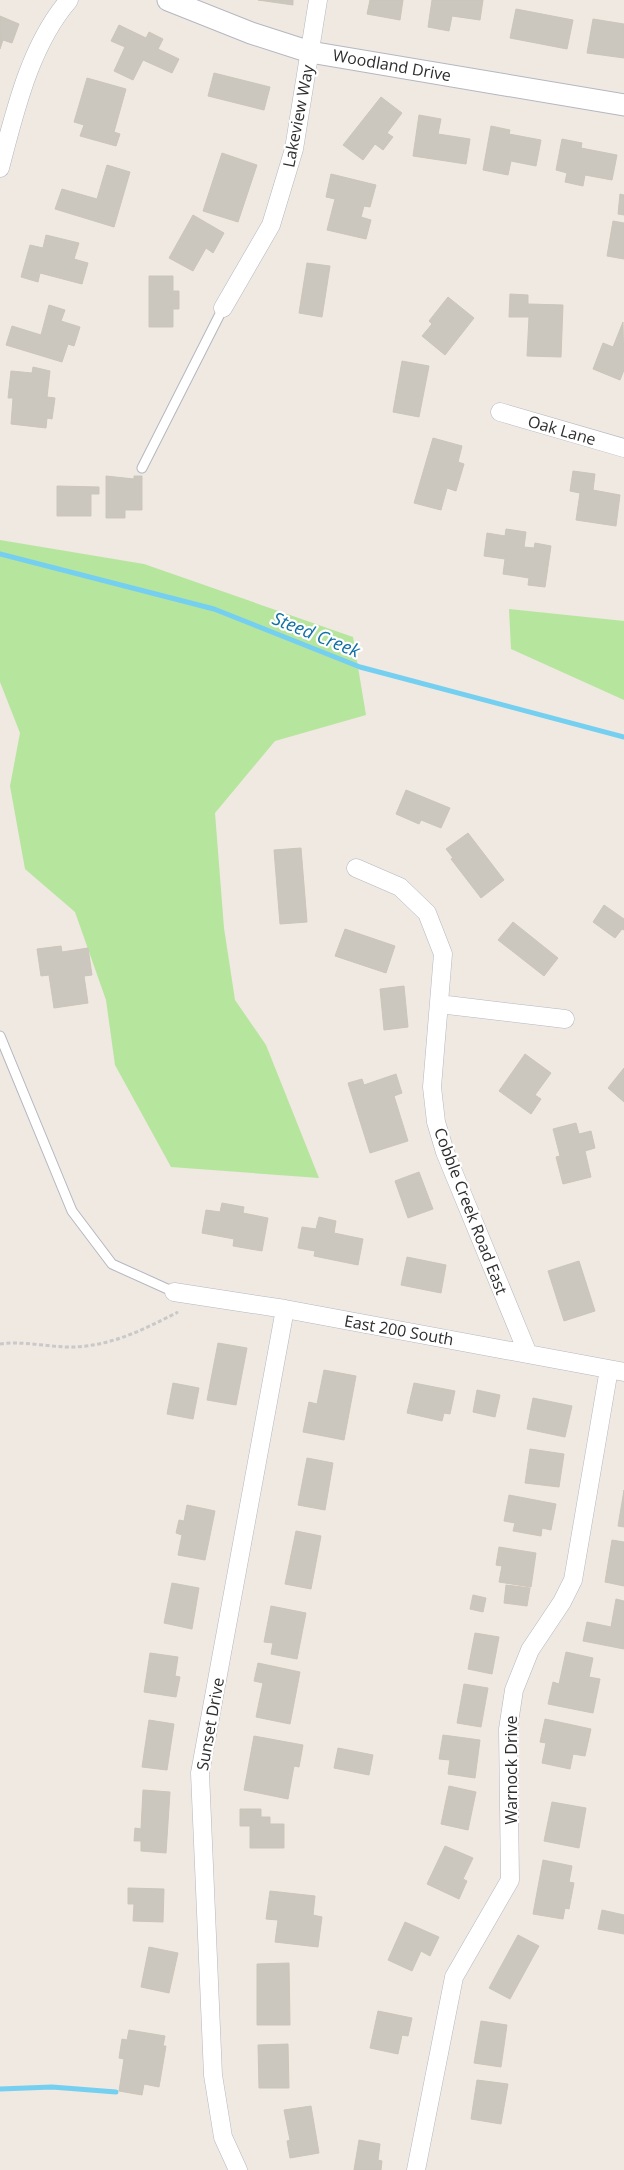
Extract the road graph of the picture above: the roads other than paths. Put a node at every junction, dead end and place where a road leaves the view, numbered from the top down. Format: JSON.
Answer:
{"nodes":[{"id":1,"x":68,"y":0,"type":"edge"},
{"id":2,"x":168,"y":0,"type":"edge"},
{"id":3,"x":318,"y":0,"type":"edge"},
{"id":4,"x":310,"y":52,"type":"junction"},
{"id":5,"x":624,"y":105,"type":"edge"},
{"id":6,"x":0,"y":168,"type":"edge"},
{"id":7,"x":224,"y":308,"type":"joint"},
{"id":8,"x":500,"y":412,"type":"dead end"},
{"id":9,"x":624,"y":448,"type":"edge"},
{"id":10,"x":142,"y":468,"type":"dead end"},
{"id":11,"x":356,"y":868,"type":"dead end"},
{"id":12,"x":439,"y":1004,"type":"junction"},
{"id":13,"x":565,"y":1019,"type":"dead end"},
{"id":14,"x":0,"y":1036,"type":"edge"},
{"id":15,"x":174,"y":1292,"type":"joint"},
{"id":16,"x":284,"y":1309,"type":"junction"},
{"id":17,"x":528,"y":1354,"type":"junction"},
{"id":18,"x":616,"y":1371,"type":"edge"},
{"id":19,"x":238,"y":2170,"type":"edge"},
{"id":20,"x":416,"y":2170,"type":"edge"}],
"edges":[{"from":1,"to":6,"type":"street"},
{"from":2,"to":4,"type":"street","name":"Woodland Drive"},
{"from":3,"to":4,"type":"street","name":"Lakeview Way"},
{"from":4,"to":5,"type":"street","name":"Woodland Drive"},
{"from":4,"to":7,"type":"street","name":"Lakeview Way"},
{"from":7,"to":10,"type":"lane"},
{"from":8,"to":9,"type":"street","name":"Oak Lane"},
{"from":11,"to":12,"type":"street","name":"Cobble Creek Road East"},
{"from":12,"to":13,"type":"street"},
{"from":12,"to":17,"type":"street","name":"Cobble Creek Road East"},
{"from":14,"to":15,"type":"lane"},
{"from":15,"to":16,"type":"street","name":"East 200 South"},
{"from":16,"to":17,"type":"street","name":"East 200 South"},
{"from":16,"to":19,"type":"street","name":"Sunset Drive"},
{"from":17,"to":18,"type":"street","name":"East 200 South"},
{"from":18,"to":20,"type":"street","name":"Warnock Drive"}]}
